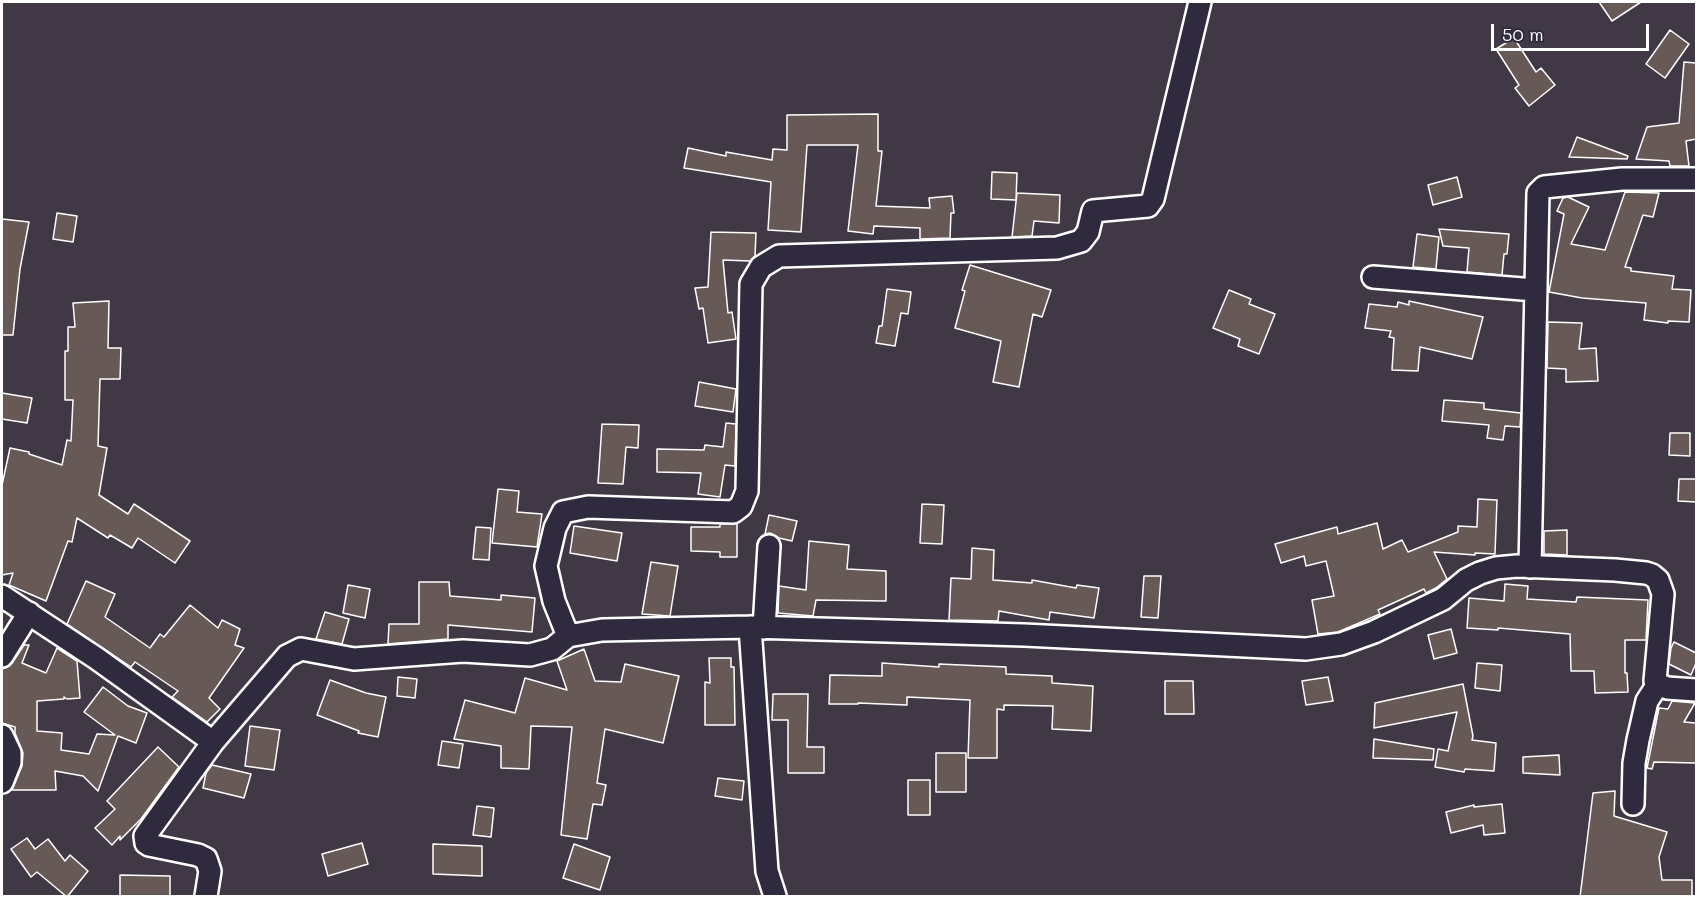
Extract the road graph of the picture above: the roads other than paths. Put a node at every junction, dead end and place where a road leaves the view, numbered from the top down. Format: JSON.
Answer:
{"nodes":[{"id":1,"x":1200,"y":2,"type":"edge"},
{"id":2,"x":1696,"y":179,"type":"edge"},
{"id":3,"x":1373,"y":277,"type":"dead end"},
{"id":4,"x":1535,"y":290,"type":"junction"},
{"id":5,"x":770,"y":546,"type":"dead end"},
{"id":6,"x":1530,"y":567,"type":"junction"},
{"id":7,"x":2,"y":596,"type":"edge"},
{"id":8,"x":29,"y":613,"type":"junction"},
{"id":9,"x":757,"y":627,"type":"junction"},
{"id":10,"x":568,"y":636,"type":"junction"},
{"id":11,"x":2,"y":656,"type":"edge"},
{"id":12,"x":1658,"y":684,"type":"junction"},
{"id":13,"x":1696,"y":690,"type":"edge"},
{"id":14,"x":2,"y":736,"type":"edge"},
{"id":15,"x":213,"y":742,"type":"junction"},
{"id":16,"x":2,"y":782,"type":"edge"},
{"id":17,"x":1633,"y":804,"type":"dead end"},
{"id":18,"x":206,"y":897,"type":"edge"},
{"id":19,"x":775,"y":897,"type":"edge"}],
"edges":[{"from":1,"to":10,"type":"street"},
{"from":2,"to":4,"type":"street"},
{"from":3,"to":4,"type":"street"},
{"from":4,"to":6,"type":"street"},
{"from":5,"to":9,"type":"street"},
{"from":6,"to":9,"type":"street"},
{"from":6,"to":12,"type":"street"},
{"from":7,"to":8,"type":"street"},
{"from":8,"to":11,"type":"street"},
{"from":8,"to":15,"type":"street"},
{"from":9,"to":10,"type":"street"},
{"from":9,"to":19,"type":"street"},
{"from":10,"to":15,"type":"street"},
{"from":12,"to":13,"type":"street"},
{"from":12,"to":17,"type":"street"},
{"from":14,"to":16,"type":"street"},
{"from":15,"to":18,"type":"street"}]}
